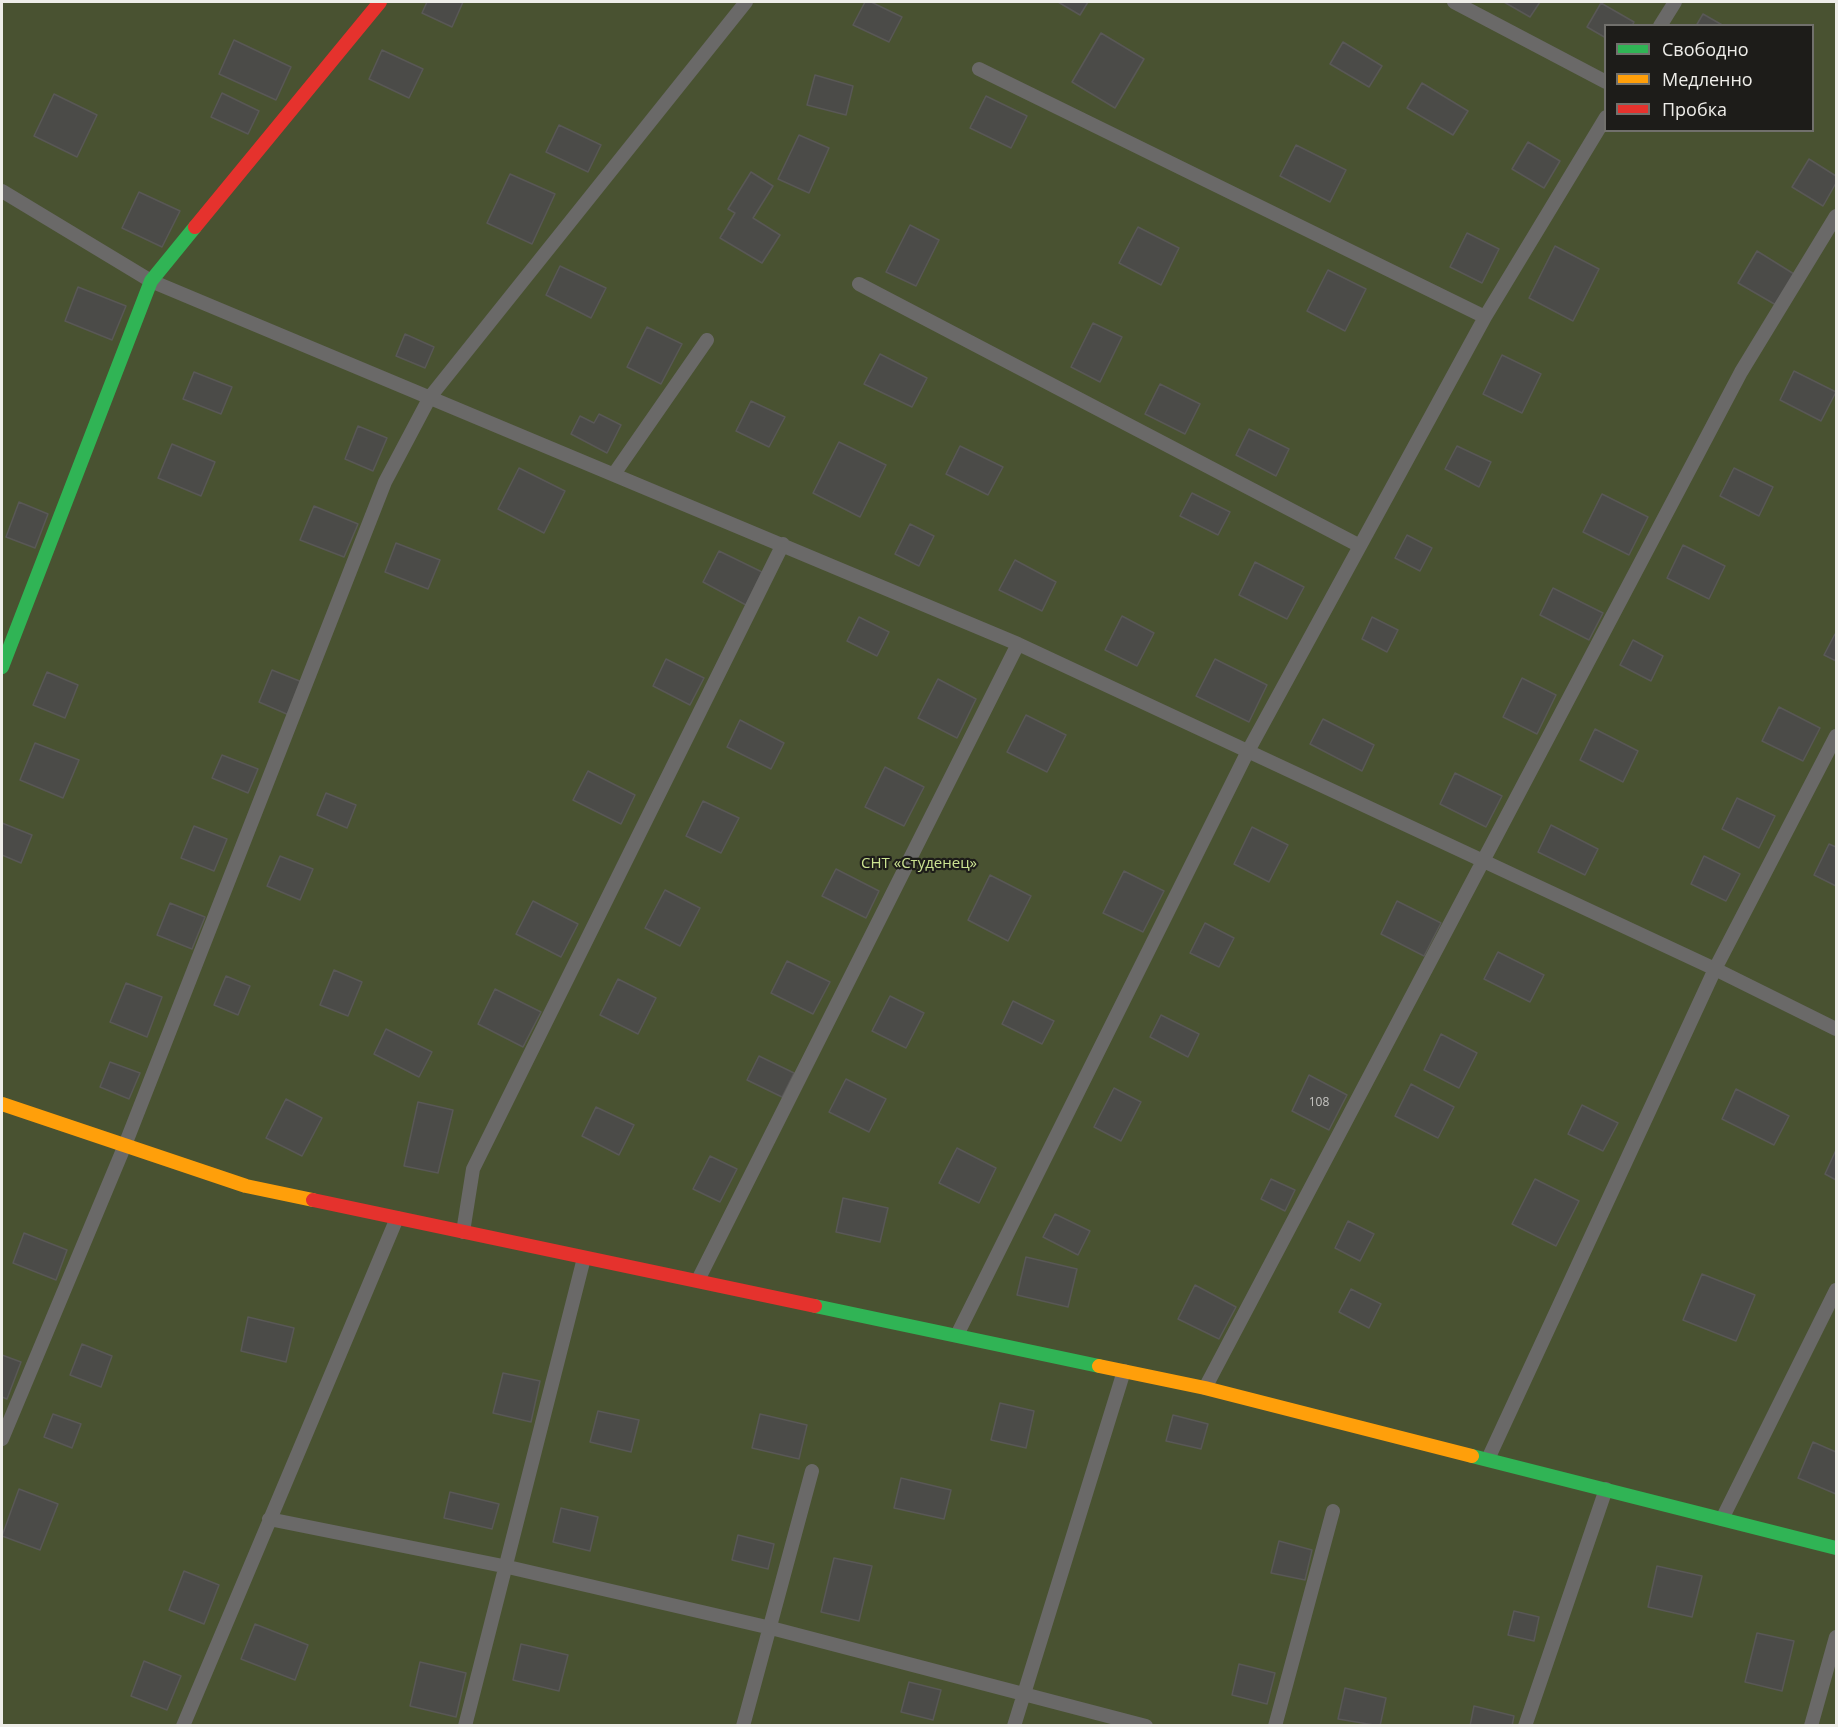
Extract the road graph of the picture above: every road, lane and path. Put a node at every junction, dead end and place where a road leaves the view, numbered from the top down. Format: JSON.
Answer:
{"nodes":[{"id":1,"x":380,"y":2,"type":"edge"},
{"id":2,"x":746,"y":2,"type":"edge"},
{"id":3,"x":1454,"y":2,"type":"edge"},
{"id":4,"x":1675,"y":2,"type":"edge"},
{"id":5,"x":1661,"y":24,"type":"edge"},
{"id":6,"x":979,"y":69,"type":"dead end"},
{"id":7,"x":1604,"y":81,"type":"edge"},
{"id":8,"x":1604,"y":119,"type":"edge"},
{"id":9,"x":2,"y":191,"type":"edge"},
{"id":10,"x":1836,"y":216,"type":"edge"},
{"id":11,"x":151,"y":281,"type":"junction"},
{"id":12,"x":859,"y":284,"type":"dead end"},
{"id":13,"x":1485,"y":317,"type":"junction"},
{"id":14,"x":707,"y":340,"type":"dead end"},
{"id":15,"x":430,"y":398,"type":"junction"},
{"id":16,"x":614,"y":474,"type":"junction"},
{"id":17,"x":783,"y":544,"type":"junction"},
{"id":18,"x":1360,"y":546,"type":"junction"},
{"id":19,"x":1018,"y":644,"type":"junction"},
{"id":20,"x":2,"y":667,"type":"edge"},
{"id":21,"x":1836,"y":736,"type":"edge"},
{"id":22,"x":1246,"y":753,"type":"junction"},
{"id":23,"x":1482,"y":861,"type":"junction"},
{"id":24,"x":1715,"y":969,"type":"junction"},
{"id":25,"x":1836,"y":1029,"type":"edge"},
{"id":26,"x":2,"y":1104,"type":"edge"},
{"id":27,"x":125,"y":1145,"type":"junction"},
{"id":28,"x":397,"y":1218,"type":"junction"},
{"id":29,"x":463,"y":1232,"type":"junction"},
{"id":30,"x":584,"y":1258,"type":"junction"},
{"id":31,"x":697,"y":1281,"type":"junction"},
{"id":32,"x":1836,"y":1290,"type":"edge"},
{"id":33,"x":957,"y":1335,"type":"junction"},
{"id":34,"x":1124,"y":1371,"type":"junction"},
{"id":35,"x":1205,"y":1388,"type":"junction"},
{"id":36,"x":2,"y":1439,"type":"edge"},
{"id":37,"x":1488,"y":1459,"type":"junction"},
{"id":38,"x":812,"y":1471,"type":"dead end"},
{"id":39,"x":1606,"y":1488,"type":"junction"},
{"id":40,"x":1333,"y":1511,"type":"dead end"},
{"id":41,"x":269,"y":1519,"type":"junction"},
{"id":42,"x":1722,"y":1519,"type":"junction"},
{"id":43,"x":1836,"y":1548,"type":"edge"},
{"id":44,"x":507,"y":1567,"type":"junction"},
{"id":45,"x":771,"y":1628,"type":"junction"},
{"id":46,"x":1836,"y":1637,"type":"edge"},
{"id":47,"x":1023,"y":1692,"type":"junction"},
{"id":48,"x":183,"y":1725,"type":"edge"},
{"id":49,"x":465,"y":1725,"type":"edge"},
{"id":50,"x":743,"y":1725,"type":"edge"},
{"id":51,"x":1014,"y":1725,"type":"edge"},
{"id":52,"x":1146,"y":1725,"type":"edge"},
{"id":53,"x":1275,"y":1725,"type":"edge"},
{"id":54,"x":1525,"y":1725,"type":"edge"},
{"id":55,"x":1811,"y":1725,"type":"edge"}],
"edges":[{"from":1,"to":11,"type":"street"},
{"from":2,"to":15,"type":"lane"},
{"from":3,"to":7,"type":"lane"},
{"from":4,"to":5,"type":"lane"},
{"from":6,"to":13,"type":"lane"},
{"from":8,"to":13,"type":"lane"},
{"from":9,"to":11,"type":"lane"},
{"from":10,"to":23,"type":"lane"},
{"from":11,"to":15,"type":"lane"},
{"from":11,"to":20,"type":"street"},
{"from":12,"to":18,"type":"lane"},
{"from":13,"to":18,"type":"lane"},
{"from":14,"to":16,"type":"lane"},
{"from":15,"to":16,"type":"lane"},
{"from":15,"to":27,"type":"lane"},
{"from":16,"to":17,"type":"lane"},
{"from":17,"to":19,"type":"lane"},
{"from":17,"to":29,"type":"lane"},
{"from":18,"to":22,"type":"lane"},
{"from":19,"to":22,"type":"lane"},
{"from":19,"to":31,"type":"lane"},
{"from":21,"to":24,"type":"lane"},
{"from":22,"to":23,"type":"lane"},
{"from":22,"to":33,"type":"lane"},
{"from":23,"to":24,"type":"lane"},
{"from":23,"to":35,"type":"lane"},
{"from":24,"to":25,"type":"lane"},
{"from":24,"to":37,"type":"lane"},
{"from":26,"to":27,"type":"street"},
{"from":27,"to":28,"type":"street"},
{"from":27,"to":36,"type":"lane"},
{"from":28,"to":29,"type":"street"},
{"from":28,"to":41,"type":"lane"},
{"from":29,"to":30,"type":"street"},
{"from":30,"to":31,"type":"street"},
{"from":30,"to":44,"type":"lane"},
{"from":31,"to":33,"type":"street"},
{"from":32,"to":42,"type":"lane"},
{"from":33,"to":34,"type":"street"},
{"from":34,"to":35,"type":"street"},
{"from":34,"to":47,"type":"lane"},
{"from":35,"to":37,"type":"street"},
{"from":37,"to":39,"type":"street"},
{"from":38,"to":45,"type":"lane"},
{"from":39,"to":42,"type":"street"},
{"from":39,"to":54,"type":"lane"},
{"from":40,"to":53,"type":"lane"},
{"from":41,"to":44,"type":"lane"},
{"from":41,"to":48,"type":"lane"},
{"from":42,"to":43,"type":"street"},
{"from":44,"to":45,"type":"lane"},
{"from":44,"to":49,"type":"lane"},
{"from":45,"to":47,"type":"lane"},
{"from":45,"to":50,"type":"lane"},
{"from":46,"to":55,"type":"lane"},
{"from":47,"to":51,"type":"lane"},
{"from":47,"to":52,"type":"lane"}]}
